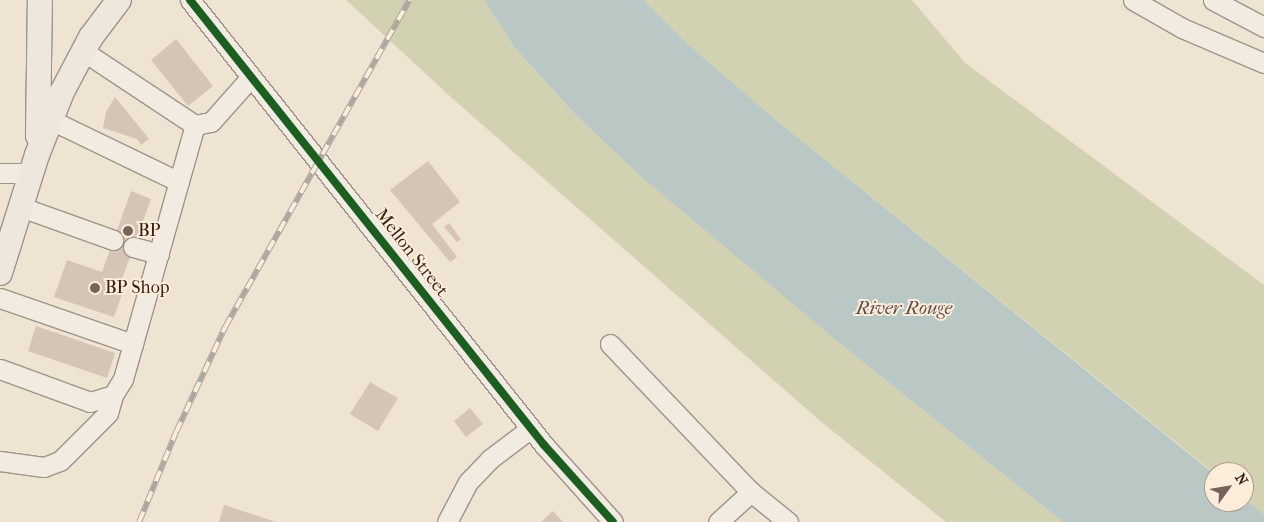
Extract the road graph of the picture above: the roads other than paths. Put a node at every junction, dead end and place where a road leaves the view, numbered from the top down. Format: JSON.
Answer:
{"nodes":[{"id":1,"x":40,"y":0,"type":"edge"},
{"id":2,"x":119,"y":0,"type":"edge"},
{"id":3,"x":190,"y":0,"type":"edge"},
{"id":4,"x":1133,"y":0,"type":"edge"},
{"id":5,"x":1213,"y":0,"type":"edge"},
{"id":6,"x":1264,"y":27,"type":"edge"},
{"id":7,"x":83,"y":51,"type":"junction"},
{"id":8,"x":1264,"y":63,"type":"edge"},
{"id":9,"x":251,"y":77,"type":"junction"},
{"id":10,"x":51,"y":120,"type":"junction"},
{"id":11,"x":195,"y":125,"type":"junction"},
{"id":12,"x":34,"y":164,"type":"junction"},
{"id":13,"x":0,"y":172,"type":"edge"},
{"id":14,"x":179,"y":182,"type":"junction"},
{"id":15,"x":21,"y":208,"type":"junction"},
{"id":16,"x":113,"y":240,"type":"dead end"},
{"id":17,"x":134,"y":247,"type":"dead end"},
{"id":18,"x":160,"y":254,"type":"junction"},
{"id":19,"x":0,"y":273,"type":"edge"},
{"id":20,"x":0,"y":298,"type":"edge"},
{"id":21,"x":133,"y":344,"type":"junction"},
{"id":22,"x":610,"y":344,"type":"dead end"},
{"id":23,"x":0,"y":369,"type":"edge"},
{"id":24,"x":113,"y":395,"type":"junction"},
{"id":25,"x":531,"y":428,"type":"junction"},
{"id":26,"x":0,"y":461,"type":"edge"},
{"id":27,"x":751,"y":492,"type":"junction"},
{"id":28,"x":447,"y":522,"type":"edge"},
{"id":29,"x":612,"y":522,"type":"edge"},
{"id":30,"x":718,"y":522,"type":"edge"},
{"id":31,"x":788,"y":522,"type":"edge"}],
"edges":[{"from":1,"to":12,"type":"main road"},
{"from":2,"to":7,"type":"main road"},
{"from":3,"to":9,"type":"street","name":"Mellon Street"},
{"from":4,"to":8,"type":"street"},
{"from":5,"to":6,"type":"street"},
{"from":7,"to":10,"type":"main road"},
{"from":7,"to":11,"type":"street"},
{"from":9,"to":11,"type":"street"},
{"from":9,"to":25,"type":"street","name":"Mellon Street"},
{"from":10,"to":12,"type":"main road"},
{"from":10,"to":14,"type":"street"},
{"from":11,"to":14,"type":"street"},
{"from":12,"to":13,"type":"street"},
{"from":12,"to":15,"type":"main road"},
{"from":14,"to":18,"type":"street"},
{"from":15,"to":16,"type":"street"},
{"from":15,"to":19,"type":"main road"},
{"from":17,"to":18,"type":"street"},
{"from":18,"to":21,"type":"street"},
{"from":20,"to":21,"type":"street"},
{"from":21,"to":24,"type":"street"},
{"from":22,"to":27,"type":"street"},
{"from":23,"to":24,"type":"street"},
{"from":24,"to":26,"type":"street"},
{"from":25,"to":28,"type":"street"},
{"from":25,"to":29,"type":"street","name":"Mellon Street"},
{"from":27,"to":30,"type":"street"},
{"from":27,"to":31,"type":"street"}]}
